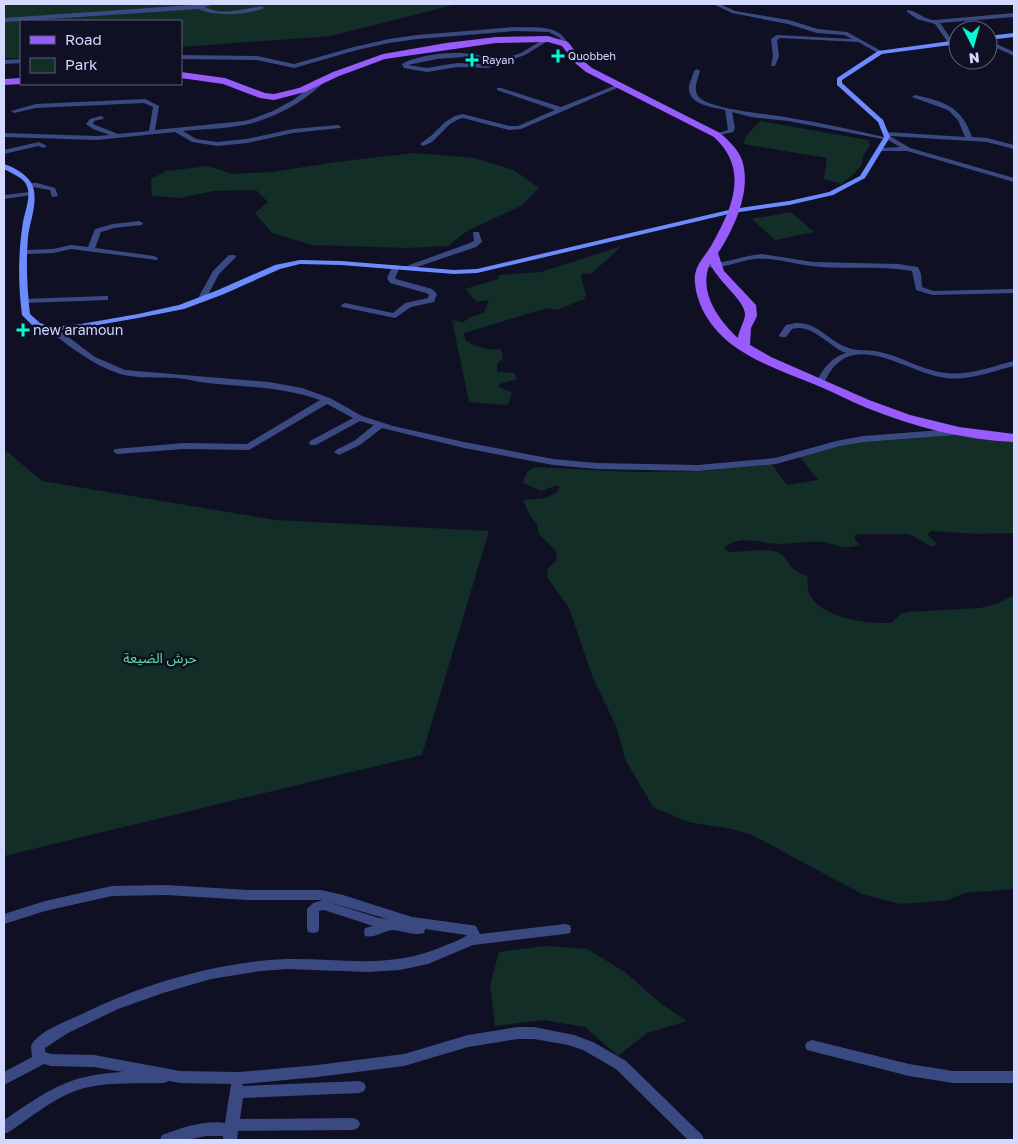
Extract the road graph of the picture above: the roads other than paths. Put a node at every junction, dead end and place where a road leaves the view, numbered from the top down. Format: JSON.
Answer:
{"nodes":[{"id":1,"x":212,"y":4,"type":"edge"},
{"id":2,"x":716,"y":4,"type":"edge"},
{"id":3,"x":200,"y":7,"type":"junction"},
{"id":4,"x":161,"y":8,"type":"junction"},
{"id":5,"x":261,"y":8,"type":"dead end"},
{"id":6,"x":909,"y":11,"type":"dead end"},
{"id":7,"x":102,"y":13,"type":"junction"},
{"id":8,"x":1014,"y":15,"type":"edge"},
{"id":9,"x":84,"y":17,"type":"dead end"},
{"id":10,"x":4,"y":20,"type":"edge"},
{"id":11,"x":96,"y":20,"type":"edge"},
{"id":12,"x":937,"y":22,"type":"junction"},
{"id":13,"x":948,"y":35,"type":"edge"},
{"id":14,"x":1014,"y":35,"type":"edge"},
{"id":15,"x":998,"y":37,"type":"edge"},
{"id":16,"x":548,"y":39,"type":"junction"},
{"id":17,"x":857,"y":41,"type":"junction"},
{"id":18,"x":565,"y":44,"type":"junction"},
{"id":19,"x":948,"y":44,"type":"edge"},
{"id":20,"x":998,"y":47,"type":"edge"},
{"id":21,"x":880,"y":52,"type":"junction"},
{"id":22,"x":1014,"y":54,"type":"edge"},
{"id":23,"x":182,"y":57,"type":"edge"},
{"id":24,"x":20,"y":61,"type":"edge"},
{"id":25,"x":4,"y":62,"type":"edge"},
{"id":26,"x":490,"y":65,"type":"junction"},
{"id":27,"x":773,"y":65,"type":"dead end"},
{"id":28,"x":697,"y":71,"type":"dead end"},
{"id":29,"x":476,"y":72,"type":"dead end"},
{"id":30,"x":182,"y":75,"type":"edge"},
{"id":31,"x":20,"y":81,"type":"edge"},
{"id":32,"x":322,"y":81,"type":"junction"},
{"id":33,"x":4,"y":82,"type":"edge"},
{"id":34,"x":621,"y":86,"type":"junction"},
{"id":35,"x":499,"y":89,"type":"dead end"},
{"id":36,"x":915,"y":97,"type":"dead end"},
{"id":37,"x":560,"y":109,"type":"junction"},
{"id":38,"x":728,"y":109,"type":"junction"},
{"id":39,"x":14,"y":111,"type":"dead end"},
{"id":40,"x":100,"y":118,"type":"dead end"},
{"id":41,"x":338,"y":127,"type":"dead end"},
{"id":42,"x":175,"y":130,"type":"junction"},
{"id":43,"x":152,"y":131,"type":"junction"},
{"id":44,"x":4,"y":135,"type":"edge"},
{"id":45,"x":717,"y":135,"type":"junction"},
{"id":46,"x":117,"y":136,"type":"junction"},
{"id":47,"x":887,"y":137,"type":"junction"},
{"id":48,"x":969,"y":138,"type":"junction"},
{"id":49,"x":423,"y":144,"type":"dead end"},
{"id":50,"x":44,"y":146,"type":"dead end"},
{"id":51,"x":1014,"y":147,"type":"edge"},
{"id":52,"x":908,"y":149,"type":"junction"},
{"id":53,"x":881,"y":150,"type":"junction"},
{"id":54,"x":12,"y":151,"type":"junction"},
{"id":55,"x":4,"y":152,"type":"edge"},
{"id":56,"x":29,"y":152,"type":"dead end"},
{"id":57,"x":4,"y":166,"type":"edge"},
{"id":58,"x":1014,"y":180,"type":"edge"},
{"id":59,"x":29,"y":185,"type":"junction"},
{"id":60,"x":30,"y":194,"type":"junction"},
{"id":61,"x":54,"y":196,"type":"dead end"},
{"id":62,"x":4,"y":197,"type":"edge"},
{"id":63,"x":733,"y":211,"type":"junction"},
{"id":64,"x":139,"y":223,"type":"dead end"},
{"id":65,"x":476,"y":234,"type":"dead end"},
{"id":66,"x":91,"y":249,"type":"junction"},
{"id":67,"x":25,"y":252,"type":"junction"},
{"id":68,"x":712,"y":252,"type":"junction"},
{"id":69,"x":232,"y":257,"type":"dead end"},
{"id":70,"x":154,"y":258,"type":"dead end"},
{"id":71,"x":400,"y":268,"type":"junction"},
{"id":72,"x":702,"y":268,"type":"junction"},
{"id":73,"x":717,"y":268,"type":"junction"},
{"id":74,"x":1014,"y":291,"type":"edge"},
{"id":75,"x":104,"y":298,"type":"dead end"},
{"id":76,"x":201,"y":300,"type":"junction"},
{"id":77,"x":24,"y":301,"type":"junction"},
{"id":78,"x":346,"y":305,"type":"dead end"},
{"id":79,"x":52,"y":329,"type":"junction"},
{"id":80,"x":783,"y":335,"type":"dead end"},
{"id":81,"x":744,"y":345,"type":"junction"},
{"id":82,"x":853,"y":352,"type":"junction"},
{"id":83,"x":1014,"y":364,"type":"edge"},
{"id":84,"x":820,"y":382,"type":"junction"},
{"id":85,"x":327,"y":400,"type":"junction"},
{"id":86,"x":359,"y":418,"type":"junction"},
{"id":87,"x":380,"y":425,"type":"junction"},
{"id":88,"x":955,"y":432,"type":"junction"},
{"id":89,"x":1014,"y":438,"type":"edge"},
{"id":90,"x":313,"y":443,"type":"dead end"},
{"id":91,"x":118,"y":451,"type":"dead end"},
{"id":92,"x":339,"y":452,"type":"dead end"},
{"id":93,"x":4,"y":919,"type":"edge"},
{"id":94,"x":390,"y":926,"type":"junction"},
{"id":95,"x":437,"y":926,"type":"junction"},
{"id":96,"x":313,"y":928,"type":"dead end"},
{"id":97,"x":565,"y":929,"type":"dead end"},
{"id":98,"x":370,"y":932,"type":"dead end"},
{"id":99,"x":472,"y":940,"type":"junction"},
{"id":100,"x":812,"y":1046,"type":"dead end"},
{"id":101,"x":43,"y":1058,"type":"junction"},
{"id":102,"x":180,"y":1077,"type":"junction"},
{"id":103,"x":1014,"y":1077,"type":"edge"},
{"id":104,"x":4,"y":1079,"type":"edge"},
{"id":105,"x":238,"y":1085,"type":"junction"},
{"id":106,"x":359,"y":1087,"type":"dead end"},
{"id":107,"x":353,"y":1124,"type":"dead end"},
{"id":108,"x":4,"y":1128,"type":"edge"},
{"id":109,"x":231,"y":1132,"type":"edge"},
{"id":110,"x":167,"y":1140,"type":"edge"},
{"id":111,"x":697,"y":1140,"type":"edge"}],
"edges":[{"from":1,"to":3,"type":"street"},
{"from":2,"to":17,"type":"street"},
{"from":3,"to":4,"type":"street"},
{"from":3,"to":5,"type":"street"},
{"from":4,"to":7,"type":"street"},
{"from":4,"to":11,"type":"street"},
{"from":6,"to":12,"type":"street"},
{"from":7,"to":9,"type":"street"},
{"from":7,"to":10,"type":"street"},
{"from":8,"to":12,"type":"street"},
{"from":12,"to":13,"type":"street"},
{"from":14,"to":15,"type":"street"},
{"from":16,"to":18,"type":"main road"},
{"from":16,"to":26,"type":"street"},
{"from":16,"to":32,"type":"main road"},
{"from":17,"to":21,"type":"street"},
{"from":17,"to":27,"type":"street"},
{"from":18,"to":23,"type":"street"},
{"from":18,"to":34,"type":"main road"},
{"from":19,"to":21,"type":"street"},
{"from":20,"to":22,"type":"street"},
{"from":21,"to":47,"type":"street"},
{"from":24,"to":25,"type":"street"},
{"from":26,"to":26,"type":"street"},
{"from":26,"to":29,"type":"street"},
{"from":28,"to":38,"type":"street"},
{"from":30,"to":32,"type":"main road"},
{"from":31,"to":33,"type":"main road"},
{"from":32,"to":42,"type":"street"},
{"from":34,"to":37,"type":"street"},
{"from":34,"to":45,"type":"main road"},
{"from":35,"to":37,"type":"street"},
{"from":36,"to":48,"type":"street"},
{"from":37,"to":49,"type":"street"},
{"from":38,"to":45,"type":"street"},
{"from":38,"to":47,"type":"street"},
{"from":39,"to":43,"type":"street"},
{"from":40,"to":46,"type":"street"},
{"from":41,"to":42,"type":"street"},
{"from":42,"to":43,"type":"street"},
{"from":43,"to":46,"type":"street"},
{"from":44,"to":46,"type":"street"},
{"from":45,"to":63,"type":"main road"},
{"from":47,"to":48,"type":"street"},
{"from":47,"to":52,"type":"street"},
{"from":47,"to":53,"type":"street"},
{"from":48,"to":51,"type":"street"},
{"from":50,"to":54,"type":"street"},
{"from":52,"to":53,"type":"street"},
{"from":52,"to":58,"type":"street"},
{"from":53,"to":63,"type":"street"},
{"from":54,"to":55,"type":"street"},
{"from":54,"to":56,"type":"street"},
{"from":57,"to":59,"type":"street"},
{"from":59,"to":60,"type":"street"},
{"from":59,"to":61,"type":"street"},
{"from":60,"to":62,"type":"street"},
{"from":60,"to":67,"type":"street"},
{"from":63,"to":68,"type":"main road"},
{"from":63,"to":71,"type":"street"},
{"from":64,"to":66,"type":"street"},
{"from":65,"to":71,"type":"street"},
{"from":66,"to":67,"type":"street"},
{"from":66,"to":70,"type":"street"},
{"from":67,"to":77,"type":"street"},
{"from":68,"to":72,"type":"main road"},
{"from":68,"to":73,"type":"main road"},
{"from":69,"to":76,"type":"street"},
{"from":71,"to":76,"type":"street"},
{"from":71,"to":78,"type":"street"},
{"from":72,"to":73,"type":"main road"},
{"from":72,"to":81,"type":"main road"},
{"from":73,"to":74,"type":"street"},
{"from":73,"to":81,"type":"main road"},
{"from":75,"to":77,"type":"street"},
{"from":76,"to":79,"type":"street"},
{"from":77,"to":79,"type":"street"},
{"from":79,"to":85,"type":"street"},
{"from":80,"to":82,"type":"street"},
{"from":81,"to":84,"type":"main road"},
{"from":82,"to":83,"type":"street"},
{"from":82,"to":84,"type":"street"},
{"from":84,"to":88,"type":"main road"},
{"from":85,"to":86,"type":"street"},
{"from":85,"to":91,"type":"street"},
{"from":86,"to":87,"type":"street"},
{"from":86,"to":90,"type":"street"},
{"from":87,"to":88,"type":"street"},
{"from":87,"to":92,"type":"street"},
{"from":88,"to":89,"type":"main road"},
{"from":93,"to":95,"type":"street"},
{"from":94,"to":95,"type":"street"},
{"from":94,"to":96,"type":"street"},
{"from":94,"to":98,"type":"street"},
{"from":95,"to":99,"type":"street"},
{"from":97,"to":99,"type":"street"},
{"from":99,"to":101,"type":"street"},
{"from":100,"to":103,"type":"street"},
{"from":101,"to":102,"type":"street"},
{"from":101,"to":104,"type":"street"},
{"from":102,"to":105,"type":"street"},
{"from":102,"to":108,"type":"street"},
{"from":105,"to":106,"type":"street"},
{"from":105,"to":109,"type":"street"},
{"from":105,"to":111,"type":"street"},
{"from":107,"to":109,"type":"street"},
{"from":109,"to":110,"type":"street"}]}
